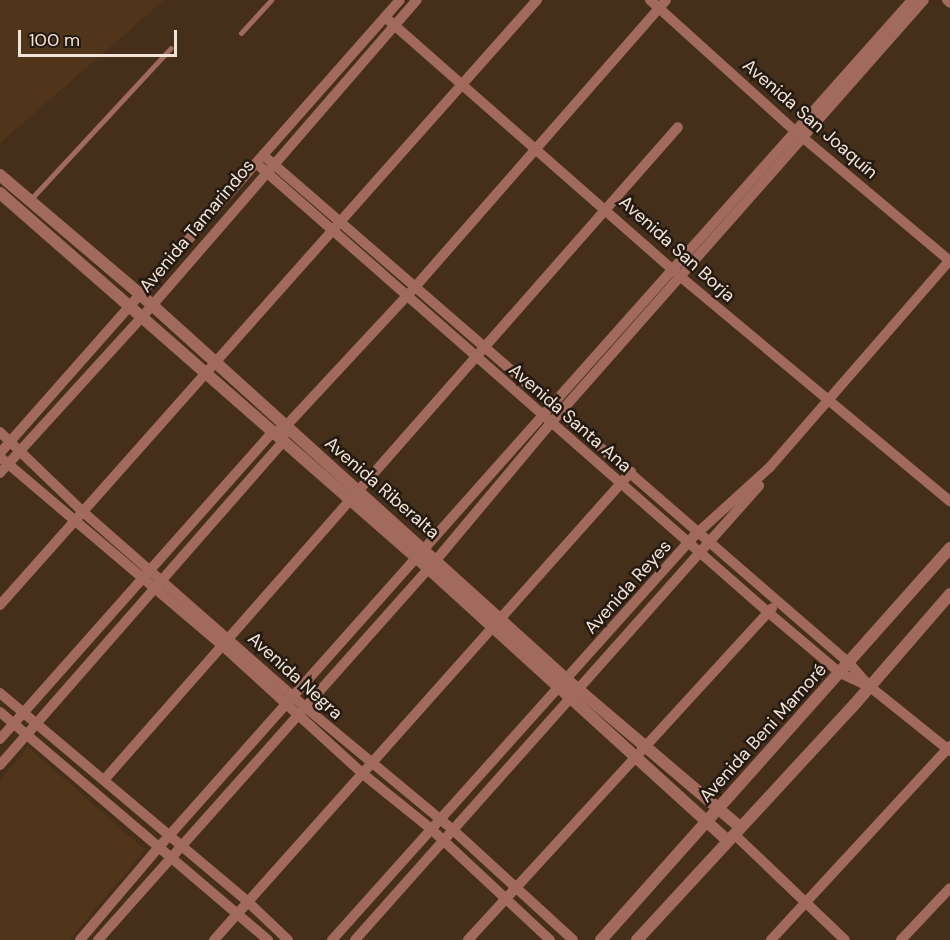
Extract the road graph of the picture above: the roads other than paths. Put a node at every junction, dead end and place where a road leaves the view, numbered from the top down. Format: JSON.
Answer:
{"nodes":[{"id":1,"x":271,"y":0,"type":"edge"},
{"id":2,"x":400,"y":0,"type":"edge"},
{"id":3,"x":417,"y":0,"type":"edge"},
{"id":4,"x":537,"y":0,"type":"edge"},
{"id":5,"x":650,"y":0,"type":"edge"},
{"id":6,"x":912,"y":0,"type":"edge"},
{"id":7,"x":924,"y":0,"type":"edge"},
{"id":8,"x":946,"y":0,"type":"edge"},
{"id":9,"x":950,"y":3,"type":"edge"},
{"id":10,"x":663,"y":4,"type":"edge"},
{"id":11,"x":385,"y":17,"type":"junction"},
{"id":12,"x":395,"y":25,"type":"junction"},
{"id":13,"x":241,"y":33,"type":"dead end"},
{"id":14,"x":171,"y":48,"type":"dead end"},
{"id":15,"x":462,"y":84,"type":"junction"},
{"id":16,"x":678,"y":127,"type":"dead end"},
{"id":17,"x":799,"y":134,"type":"junction"},
{"id":18,"x":537,"y":147,"type":"junction"},
{"id":19,"x":264,"y":163,"type":"junction"},
{"id":20,"x":2,"y":185,"type":"edge"},
{"id":21,"x":30,"y":200,"type":"junction"},
{"id":22,"x":605,"y":207,"type":"junction"},
{"id":23,"x":337,"y":226,"type":"junction"},
{"id":24,"x":950,"y":261,"type":"edge"},
{"id":25,"x":950,"y":267,"type":"edge"},
{"id":26,"x":673,"y":269,"type":"junction"},
{"id":27,"x":682,"y":278,"type":"junction"},
{"id":28,"x":415,"y":287,"type":"junction"},
{"id":29,"x":141,"y":295,"type":"junction"},
{"id":30,"x":406,"y":296,"type":"junction"},
{"id":31,"x":130,"y":307,"type":"junction"},
{"id":32,"x":147,"y":311,"type":"junction"},
{"id":33,"x":485,"y":346,"type":"junction"},
{"id":34,"x":476,"y":357,"type":"junction"},
{"id":35,"x":214,"y":364,"type":"junction"},
{"id":36,"x":204,"y":374,"type":"junction"},
{"id":37,"x":831,"y":402,"type":"junction"},
{"id":38,"x":557,"y":410,"type":"junction"},
{"id":39,"x":547,"y":421,"type":"junction"},
{"id":40,"x":285,"y":427,"type":"junction"},
{"id":41,"x":0,"y":432,"type":"edge"},
{"id":42,"x":271,"y":434,"type":"junction"},
{"id":43,"x":10,"y":441,"type":"junction"},
{"id":44,"x":282,"y":442,"type":"junction"},
{"id":45,"x":18,"y":450,"type":"junction"},
{"id":46,"x":3,"y":458,"type":"edge"},
{"id":47,"x":631,"y":472,"type":"junction"},
{"id":48,"x":0,"y":473,"type":"edge"},
{"id":49,"x":620,"y":484,"type":"junction"},
{"id":50,"x":357,"y":489,"type":"junction"},
{"id":51,"x":349,"y":500,"type":"junction"},
{"id":52,"x":950,"y":501,"type":"edge"},
{"id":53,"x":82,"y":511,"type":"junction"},
{"id":54,"x":73,"y":520,"type":"junction"},
{"id":55,"x":700,"y":533,"type":"junction"},
{"id":56,"x":709,"y":540,"type":"junction"},
{"id":57,"x":691,"y":542,"type":"junction"},
{"id":58,"x":950,"y":548,"type":"edge"},
{"id":59,"x":700,"y":550,"type":"junction"},
{"id":60,"x":421,"y":554,"type":"junction"},
{"id":61,"x":437,"y":559,"type":"junction"},
{"id":62,"x":428,"y":569,"type":"junction"},
{"id":63,"x":145,"y":573,"type":"junction"},
{"id":64,"x":159,"y":585,"type":"junction"},
{"id":65,"x":950,"y":594,"type":"edge"},
{"id":66,"x":777,"y":600,"type":"junction"},
{"id":67,"x":0,"y":605,"type":"edge"},
{"id":68,"x":769,"y":613,"type":"junction"},
{"id":69,"x":500,"y":618,"type":"junction"},
{"id":70,"x":491,"y":628,"type":"junction"},
{"id":71,"x":227,"y":643,"type":"junction"},
{"id":72,"x":849,"y":663,"type":"junction"},
{"id":73,"x":840,"y":673,"type":"junction"},
{"id":74,"x":563,"y":682,"type":"junction"},
{"id":75,"x":869,"y":686,"type":"junction"},
{"id":76,"x":575,"y":692,"type":"junction"},
{"id":77,"x":0,"y":693,"type":"edge"},
{"id":78,"x":293,"y":696,"type":"junction"},
{"id":79,"x":286,"y":705,"type":"junction"},
{"id":80,"x":301,"y":711,"type":"junction"},
{"id":81,"x":0,"y":712,"type":"edge"},
{"id":82,"x":24,"y":713,"type":"junction"},
{"id":83,"x":13,"y":724,"type":"junction"},
{"id":84,"x":37,"y":724,"type":"junction"},
{"id":85,"x":26,"y":735,"type":"junction"},
{"id":86,"x":0,"y":739,"type":"edge"},
{"id":87,"x":949,"y":749,"type":"edge"},
{"id":88,"x":640,"y":750,"type":"junction"},
{"id":89,"x":371,"y":764,"type":"junction"},
{"id":90,"x":0,"y":765,"type":"edge"},
{"id":91,"x":363,"y":774,"type":"junction"},
{"id":92,"x":104,"y":780,"type":"junction"},
{"id":93,"x":720,"y":809,"type":"junction"},
{"id":94,"x":440,"y":818,"type":"junction"},
{"id":95,"x":706,"y":824,"type":"junction"},
{"id":96,"x":430,"y":828,"type":"junction"},
{"id":97,"x":452,"y":829,"type":"junction"},
{"id":98,"x":734,"y":834,"type":"junction"},
{"id":99,"x":169,"y":836,"type":"junction"},
{"id":100,"x":442,"y":840,"type":"junction"},
{"id":101,"x":180,"y":845,"type":"junction"},
{"id":102,"x":159,"y":847,"type":"junction"},
{"id":103,"x":170,"y":856,"type":"junction"},
{"id":104,"x":517,"y":886,"type":"junction"},
{"id":105,"x":950,"y":888,"type":"edge"},
{"id":106,"x":505,"y":900,"type":"junction"},
{"id":107,"x":248,"y":902,"type":"junction"},
{"id":108,"x":805,"y":903,"type":"junction"},
{"id":109,"x":238,"y":912,"type":"junction"},
{"id":110,"x":80,"y":940,"type":"edge"},
{"id":111,"x":98,"y":940,"type":"edge"},
{"id":112,"x":214,"y":940,"type":"edge"},
{"id":113,"x":268,"y":940,"type":"edge"},
{"id":114,"x":288,"y":940,"type":"edge"},
{"id":115,"x":332,"y":940,"type":"edge"},
{"id":116,"x":355,"y":940,"type":"edge"},
{"id":117,"x":468,"y":940,"type":"edge"},
{"id":118,"x":550,"y":940,"type":"edge"},
{"id":119,"x":573,"y":940,"type":"edge"},
{"id":120,"x":601,"y":940,"type":"edge"},
{"id":121,"x":637,"y":940,"type":"edge"},
{"id":122,"x":771,"y":940,"type":"edge"},
{"id":123,"x":845,"y":940,"type":"edge"},
{"id":124,"x":901,"y":940,"type":"edge"}],
"edges":[{"from":1,"to":13,"type":"lane"},
{"from":2,"to":11,"type":"street","name":"Avenida Tamarindos"},
{"from":3,"to":12,"type":"street","name":"Avenida Tamarindos"},
{"from":4,"to":15,"type":"street"},
{"from":5,"to":10,"type":"street","name":"Avenida San Joaquín"},
{"from":6,"to":17,"type":"street"},
{"from":7,"to":17,"type":"street"},
{"from":8,"to":9,"type":"street"},
{"from":10,"to":17,"type":"street","name":"Avenida San Joaquín"},
{"from":10,"to":18,"type":"street"},
{"from":11,"to":12,"type":"street","name":"Avenida San Borja"},
{"from":11,"to":19,"type":"street","name":"Avenida Tamarindos"},
{"from":12,"to":15,"type":"street","name":"Avenida San Borja"},
{"from":12,"to":19,"type":"street","name":"Avenida Tamarindos"},
{"from":14,"to":21,"type":"lane"},
{"from":15,"to":18,"type":"street","name":"Avenida San Borja"},
{"from":15,"to":23,"type":"street"},
{"from":16,"to":22,"type":"street"},
{"from":17,"to":24,"type":"street","name":"Avenida San Joaquín"},
{"from":17,"to":26,"type":"street"},
{"from":17,"to":27,"type":"street"},
{"from":18,"to":22,"type":"street","name":"Avenida San Borja"},
{"from":18,"to":28,"type":"street"},
{"from":19,"to":23,"type":"street","name":"Avenida Santa Ana"},
{"from":19,"to":29,"type":"street","name":"Avenida Tamarindos"},
{"from":19,"to":32,"type":"street","name":"Avenida Tamarindos"},
{"from":20,"to":21,"type":"street","name":"Avenida Riberalta"},
{"from":20,"to":31,"type":"street","name":"Avenida Riberalta"},
{"from":21,"to":29,"type":"street","name":"Avenida Riberalta"},
{"from":22,"to":26,"type":"street","name":"Avenida San Borja"},
{"from":22,"to":33,"type":"street"},
{"from":23,"to":28,"type":"street","name":"Avenida Santa Ana"},
{"from":23,"to":30,"type":"street","name":"Avenida Santa Ana"},
{"from":23,"to":35,"type":"street"},
{"from":24,"to":37,"type":"street","name":"Avenida Reyes"},
{"from":25,"to":37,"type":"street","name":"Avenida Reyes"},
{"from":26,"to":27,"type":"street","name":"Avenida San Borja"},
{"from":26,"to":38,"type":"street"},
{"from":27,"to":37,"type":"street","name":"Avenida San Borja"},
{"from":27,"to":38,"type":"street"},
{"from":28,"to":30,"type":"street"},
{"from":28,"to":33,"type":"street","name":"Avenida Santa Ana"},
{"from":29,"to":31,"type":"street","name":"Avenida Tamarindos"},
{"from":29,"to":32,"type":"street","name":"Avenida Riberalta"},
{"from":30,"to":34,"type":"street","name":"Avenida Santa Ana"},
{"from":30,"to":40,"type":"street"},
{"from":31,"to":32,"type":"street","name":"Avenida Riberalta"},
{"from":31,"to":43,"type":"street","name":"Avenida Tamarindos"},
{"from":32,"to":35,"type":"street","name":"Avenida Riberalta"},
{"from":32,"to":36,"type":"street","name":"Avenida Riberalta"},
{"from":32,"to":45,"type":"street","name":"Avenida Tamarindos"},
{"from":33,"to":34,"type":"street"},
{"from":33,"to":38,"type":"street","name":"Avenida Santa Ana"},
{"from":34,"to":39,"type":"street","name":"Avenida Santa Ana"},
{"from":34,"to":50,"type":"street"},
{"from":35,"to":36,"type":"street"},
{"from":35,"to":40,"type":"street","name":"Avenida Riberalta"},
{"from":36,"to":42,"type":"street","name":"Avenida Riberalta"},
{"from":36,"to":53,"type":"street"},
{"from":37,"to":52,"type":"street","name":"Avenida San Borja"},
{"from":37,"to":55,"type":"street","name":"Avenida Reyes"},
{"from":37,"to":56,"type":"street","name":"Avenida Reyes"},
{"from":38,"to":39,"type":"street"},
{"from":38,"to":47,"type":"street","name":"Avenida Santa Ana"},
{"from":39,"to":49,"type":"street","name":"Avenida Santa Ana"},
{"from":39,"to":60,"type":"street"},
{"from":39,"to":61,"type":"street"},
{"from":40,"to":42,"type":"street"},
{"from":40,"to":44,"type":"street"},
{"from":40,"to":50,"type":"street","name":"Avenida Riberalta"},
{"from":41,"to":43,"type":"street","name":"Avenida Negra"},
{"from":42,"to":44,"type":"street","name":"Avenida Riberalta"},
{"from":42,"to":63,"type":"street"},
{"from":43,"to":45,"type":"street","name":"Avenida Negra"},
{"from":43,"to":46,"type":"street","name":"Avenida Tamarindos"},
{"from":44,"to":51,"type":"street","name":"Avenida Riberalta"},
{"from":44,"to":64,"type":"street"},
{"from":45,"to":46,"type":"street","name":"Avenida Tamarindos"},
{"from":45,"to":53,"type":"street","name":"Avenida Negra"},
{"from":46,"to":48,"type":"street","name":"Avenida Tamarindos"},
{"from":46,"to":54,"type":"street","name":"Avenida Negra"},
{"from":47,"to":49,"type":"street"},
{"from":47,"to":55,"type":"street","name":"Avenida Santa Ana"},
{"from":49,"to":57,"type":"street","name":"Avenida Santa Ana"},
{"from":49,"to":69,"type":"street"},
{"from":50,"to":51,"type":"street"},
{"from":50,"to":60,"type":"street","name":"Avenida Riberalta"},
{"from":51,"to":60,"type":"street","name":"Avenida Riberalta"},
{"from":51,"to":71,"type":"street"},
{"from":53,"to":54,"type":"street"},
{"from":53,"to":63,"type":"street","name":"Avenida Negra"},
{"from":54,"to":63,"type":"street","name":"Avenida Negra"},
{"from":54,"to":67,"type":"street"},
{"from":55,"to":56,"type":"street","name":"Avenida Santa Ana"},
{"from":55,"to":57,"type":"street","name":"Avenida Reyes"},
{"from":56,"to":59,"type":"street","name":"Avenida Reyes"},
{"from":56,"to":66,"type":"street","name":"Avenida Santa Ana"},
{"from":57,"to":59,"type":"street","name":"Avenida Santa Ana"},
{"from":57,"to":74,"type":"street","name":"Avenida Reyes"},
{"from":58,"to":72,"type":"street","name":"Avenida Beni Mamoré"},
{"from":59,"to":68,"type":"street","name":"Avenida Santa Ana"},
{"from":59,"to":76,"type":"street","name":"Avenida Reyes"},
{"from":60,"to":61,"type":"street","name":"Avenida Riberalta"},
{"from":60,"to":62,"type":"street","name":"Avenida Riberalta"},
{"from":60,"to":78,"type":"street"},
{"from":61,"to":62,"type":"street"},
{"from":61,"to":69,"type":"street","name":"Avenida Riberalta"},
{"from":62,"to":70,"type":"street","name":"Avenida Riberalta"},
{"from":62,"to":80,"type":"street"},
{"from":63,"to":64,"type":"street","name":"Avenida Negra"},
{"from":63,"to":82,"type":"street"},
{"from":64,"to":71,"type":"street","name":"Avenida Negra"},
{"from":64,"to":84,"type":"street"},
{"from":65,"to":75,"type":"street"},
{"from":66,"to":68,"type":"street"},
{"from":66,"to":72,"type":"street","name":"Avenida Santa Ana"},
{"from":68,"to":73,"type":"street","name":"Avenida Santa Ana"},
{"from":68,"to":88,"type":"street"},
{"from":69,"to":70,"type":"street"},
{"from":69,"to":74,"type":"street","name":"Avenida Riberalta"},
{"from":70,"to":74,"type":"street","name":"Avenida Riberalta"},
{"from":70,"to":89,"type":"street"},
{"from":71,"to":78,"type":"street","name":"Avenida Negra"},
{"from":71,"to":79,"type":"street","name":"Avenida Negra"},
{"from":71,"to":92,"type":"street"},
{"from":72,"to":73,"type":"street","name":"Avenida Beni Mamoré"},
{"from":72,"to":75,"type":"street","name":"Avenida Santa Ana"},
{"from":73,"to":75,"type":"street","name":"Avenida Santa Ana"},
{"from":73,"to":93,"type":"street","name":"Avenida Beni Mamoré"},
{"from":74,"to":76,"type":"street","name":"Avenida Riberalta"},
{"from":74,"to":94,"type":"street","name":"Avenida Reyes"},
{"from":75,"to":87,"type":"street","name":"Avenida Santa Ana"},
{"from":75,"to":98,"type":"street"},
{"from":76,"to":88,"type":"street","name":"Avenida Riberalta"},
{"from":76,"to":97,"type":"street","name":"Avenida Reyes"},
{"from":77,"to":82,"type":"street"},
{"from":78,"to":79,"type":"street"},
{"from":78,"to":80,"type":"street","name":"Avenida Negra"},
{"from":79,"to":80,"type":"street","name":"Avenida Negra"},
{"from":79,"to":99,"type":"street"},
{"from":80,"to":89,"type":"street","name":"Avenida Negra"},
{"from":80,"to":91,"type":"street","name":"Avenida Negra"},
{"from":80,"to":101,"type":"street"},
{"from":81,"to":83,"type":"street"},
{"from":82,"to":83,"type":"street"},
{"from":82,"to":84,"type":"street"},
{"from":83,"to":85,"type":"street"},
{"from":83,"to":86,"type":"street"},
{"from":84,"to":85,"type":"street"},
{"from":84,"to":92,"type":"street"},
{"from":85,"to":90,"type":"street"},
{"from":85,"to":102,"type":"street"},
{"from":87,"to":108,"type":"street"},
{"from":88,"to":93,"type":"street","name":"Avenida Riberalta"},
{"from":88,"to":95,"type":"street","name":"Avenida Riberalta"},
{"from":88,"to":104,"type":"street"},
{"from":89,"to":91,"type":"street"},
{"from":89,"to":94,"type":"street","name":"Avenida Negra"},
{"from":91,"to":96,"type":"street","name":"Avenida Negra"},
{"from":91,"to":107,"type":"street"},
{"from":92,"to":99,"type":"street"},
{"from":93,"to":95,"type":"street","name":"Avenida Beni Mamoré"},
{"from":93,"to":98,"type":"street","name":"Avenida Riberalta"},
{"from":94,"to":96,"type":"street","name":"Avenida Reyes"},
{"from":94,"to":97,"type":"street","name":"Avenida Negra"},
{"from":95,"to":98,"type":"street","name":"Avenida Riberalta"},
{"from":95,"to":120,"type":"street","name":"Avenida Beni Mamoré"},
{"from":96,"to":100,"type":"street","name":"Avenida Negra"},
{"from":96,"to":115,"type":"street","name":"Avenida Reyes"},
{"from":97,"to":100,"type":"street","name":"Avenida Reyes"},
{"from":97,"to":104,"type":"street","name":"Avenida Negra"},
{"from":98,"to":108,"type":"street"},
{"from":98,"to":121,"type":"street"},
{"from":99,"to":101,"type":"street"},
{"from":99,"to":102,"type":"street"},
{"from":100,"to":106,"type":"street","name":"Avenida Negra"},
{"from":100,"to":116,"type":"street","name":"Avenida Reyes"},
{"from":101,"to":103,"type":"street"},
{"from":101,"to":107,"type":"street"},
{"from":102,"to":103,"type":"street"},
{"from":102,"to":110,"type":"street"},
{"from":103,"to":109,"type":"street"},
{"from":103,"to":111,"type":"street"},
{"from":104,"to":106,"type":"street"},
{"from":104,"to":119,"type":"street","name":"Avenida Negra"},
{"from":105,"to":124,"type":"street"},
{"from":106,"to":117,"type":"street"},
{"from":106,"to":118,"type":"street","name":"Avenida Negra"},
{"from":107,"to":109,"type":"street"},
{"from":107,"to":114,"type":"street"},
{"from":108,"to":122,"type":"street"},
{"from":108,"to":123,"type":"street"},
{"from":109,"to":112,"type":"street"},
{"from":109,"to":113,"type":"street"}]}
